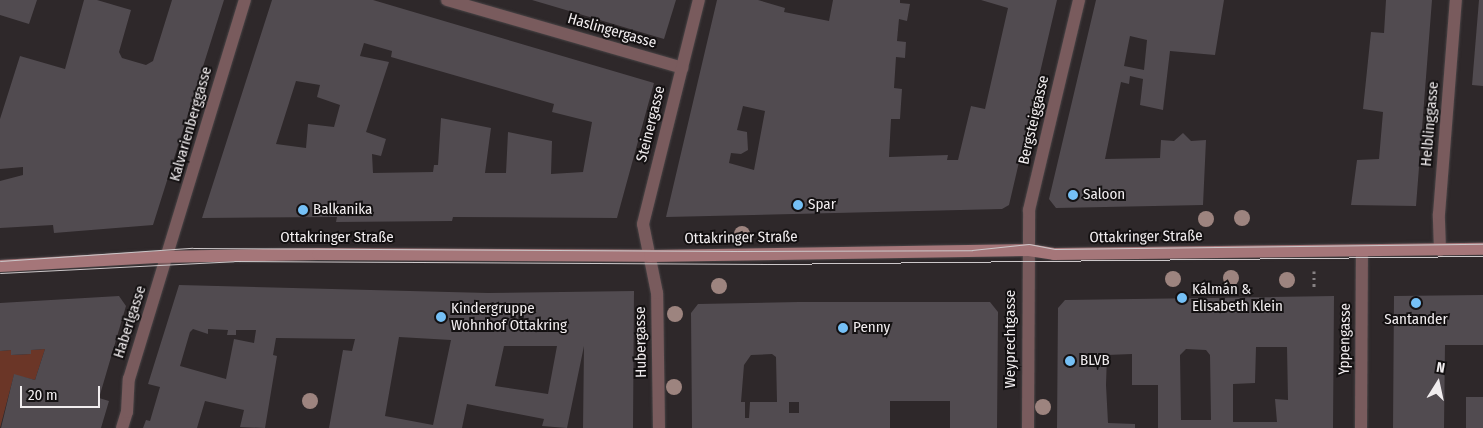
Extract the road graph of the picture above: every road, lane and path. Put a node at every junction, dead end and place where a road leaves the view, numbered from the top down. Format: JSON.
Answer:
{"nodes":[{"id":1,"x":245,"y":0,"type":"edge"},
{"id":2,"x":447,"y":0,"type":"edge"},
{"id":3,"x":699,"y":0,"type":"edge"},
{"id":4,"x":1079,"y":0,"type":"edge"},
{"id":5,"x":1456,"y":0,"type":"edge"},
{"id":6,"x":682,"y":68,"type":"junction"},
{"id":7,"x":1483,"y":249,"type":"edge"},
{"id":8,"x":1029,"y":250,"type":"junction"},
{"id":9,"x":1440,"y":250,"type":"junction"},
{"id":10,"x":1362,"y":251,"type":"junction"},
{"id":11,"x":650,"y":256,"type":"junction"},
{"id":12,"x":168,"y":257,"type":"junction"},
{"id":13,"x":0,"y":266,"type":"edge"},
{"id":14,"x":1314,"y":271,"type":"dead end"},
{"id":15,"x":1314,"y":290,"type":"dead end"},
{"id":16,"x":122,"y":428,"type":"edge"},
{"id":17,"x":659,"y":428,"type":"edge"},
{"id":18,"x":1028,"y":428,"type":"edge"},
{"id":19,"x":1361,"y":428,"type":"edge"}],
"edges":[{"from":1,"to":12,"type":"street","name":"Kalvarienberggasse"},
{"from":2,"to":6,"type":"street","name":"Haslingergasse"},
{"from":3,"to":6,"type":"street","name":"Steinergasse"},
{"from":4,"to":8,"type":"street","name":"Bergsteiggasse"},
{"from":5,"to":9,"type":"street","name":"Helblinggasse"},
{"from":6,"to":11,"type":"street","name":"Steinergasse"},
{"from":7,"to":9,"type":"main road","name":"Ottakringer Straße"},
{"from":8,"to":10,"type":"main road","name":"Ottakringer Straße"},
{"from":8,"to":11,"type":"main road","name":"Ottakringer Straße"},
{"from":8,"to":18,"type":"street","name":"Weyprechtgasse"},
{"from":9,"to":10,"type":"main road","name":"Ottakringer Straße"},
{"from":10,"to":19,"type":"street","name":"Yppengasse"},
{"from":11,"to":12,"type":"main road","name":"Ottakringer Straße"},
{"from":11,"to":17,"type":"street","name":"Hubergasse"},
{"from":12,"to":13,"type":"main road","name":"Ottakringer Straße"},
{"from":12,"to":16,"type":"street","name":"Haberlgasse"},
{"from":14,"to":15,"type":"path"}]}
